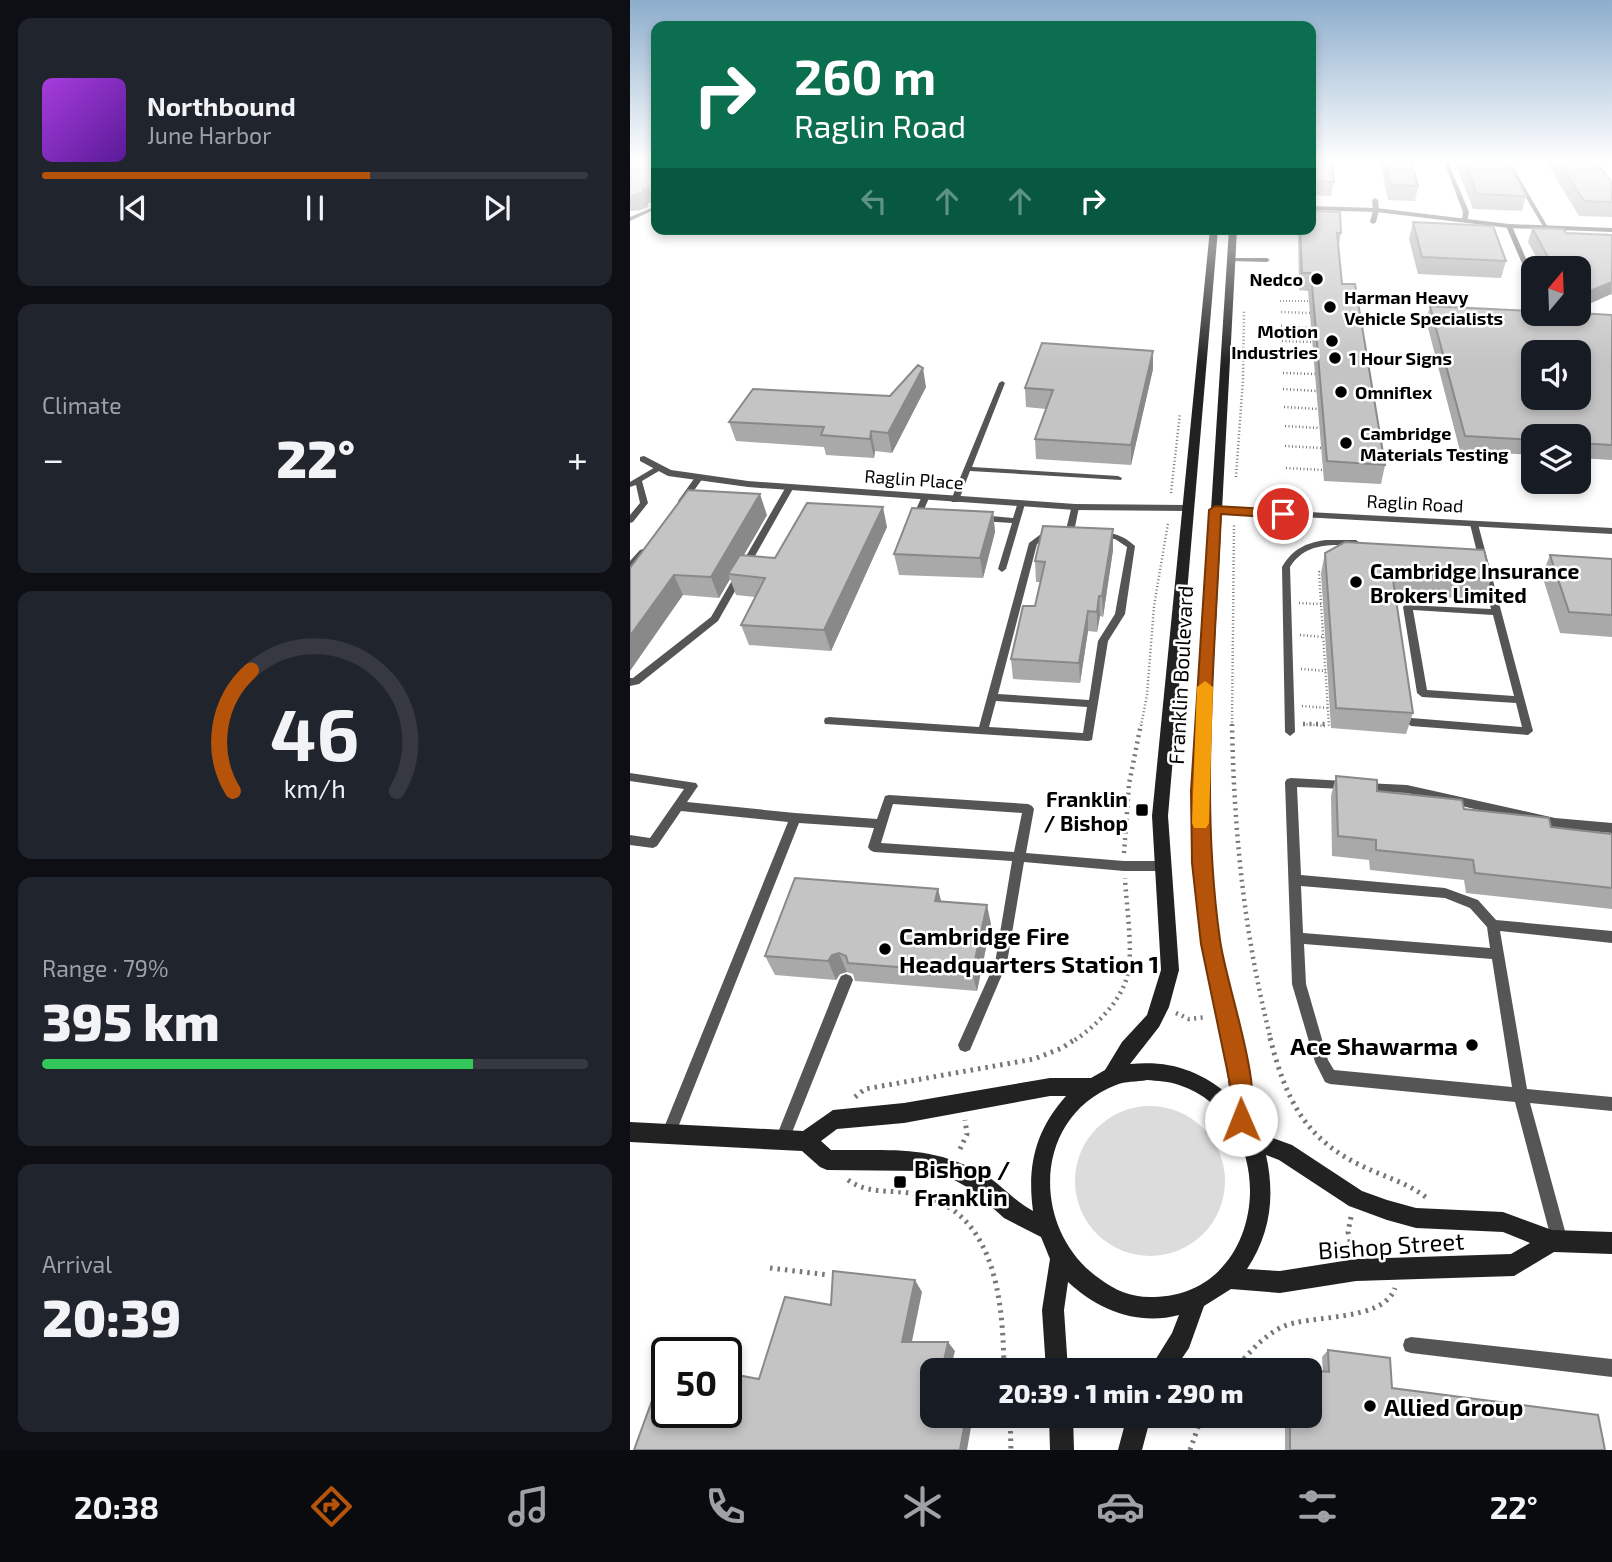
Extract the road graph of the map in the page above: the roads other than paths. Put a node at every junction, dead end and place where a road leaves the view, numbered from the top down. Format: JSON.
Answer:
{"nodes":[{"id":1,"x":1510,"y":230,"type":"edge"},
{"id":2,"x":1213,"y":235,"type":"edge"},
{"id":3,"x":1232,"y":235,"type":"edge"},
{"id":4,"x":1521,"y":256,"type":"edge"},
{"id":5,"x":1230,"y":260,"type":"junction"},
{"id":6,"x":1267,"y":260,"type":"dead end"},
{"id":7,"x":1002,"y":383,"type":"dead end"},
{"id":8,"x":644,"y":459,"type":"dead end"},
{"id":9,"x":660,"y":468,"type":"junction"},
{"id":10,"x":968,"y":469,"type":"junction"},
{"id":11,"x":699,"y":478,"type":"junction"},
{"id":12,"x":1118,"y":478,"type":"dead end"},
{"id":13,"x":635,"y":484,"type":"edge"},
{"id":14,"x":790,"y":487,"type":"junction"},
{"id":15,"x":925,"y":498,"type":"junction"},
{"id":16,"x":955,"y":500,"type":"junction"},
{"id":17,"x":630,"y":502,"type":"edge"},
{"id":18,"x":643,"y":503,"type":"junction"},
{"id":19,"x":1021,"y":504,"type":"junction"},
{"id":20,"x":677,"y":507,"type":"edge"},
{"id":21,"x":1075,"y":507,"type":"junction"},
{"id":22,"x":1187,"y":508,"type":"junction"},
{"id":23,"x":1215,"y":510,"type":"junction"},
{"id":24,"x":930,"y":515,"type":"edge"},
{"id":25,"x":967,"y":517,"type":"edge"},
{"id":26,"x":630,"y":520,"type":"edge"},
{"id":27,"x":1017,"y":521,"type":"junction"},
{"id":28,"x":1474,"y":524,"type":"junction"},
{"id":29,"x":1612,"y":531,"type":"edge"},
{"id":30,"x":1069,"y":534,"type":"junction"},
{"id":31,"x":1081,"y":535,"type":"edge"},
{"id":32,"x":1093,"y":536,"type":"edge"},
{"id":33,"x":1361,"y":543,"type":"edge"},
{"id":34,"x":648,"y":546,"type":"edge"},
{"id":35,"x":1466,"y":550,"type":"edge"},
{"id":36,"x":1481,"y":550,"type":"junction"},
{"id":37,"x":630,"y":566,"type":"edge"},
{"id":38,"x":1002,"y":569,"type":"dead end"},
{"id":39,"x":1497,"y":612,"type":"junction"},
{"id":40,"x":630,"y":682,"type":"edge"},
{"id":41,"x":991,"y":697,"type":"junction"},
{"id":42,"x":1520,"y":700,"type":"junction"},
{"id":43,"x":1093,"y":704,"type":"junction"},
{"id":44,"x":829,"y":721,"type":"dead end"},
{"id":45,"x":1410,"y":722,"type":"edge"},
{"id":46,"x":983,"y":731,"type":"junction"},
{"id":47,"x":1290,"y":732,"type":"dead end"},
{"id":48,"x":630,"y":777,"type":"edge"},
{"id":49,"x":678,"y":806,"type":"junction"},
{"id":50,"x":795,"y":818,"type":"junction"},
{"id":51,"x":882,"y":824,"type":"junction"},
{"id":52,"x":1612,"y":828,"type":"edge"},
{"id":53,"x":630,"y":840,"type":"edge"},
{"id":54,"x":1019,"y":857,"type":"junction"},
{"id":55,"x":1162,"y":866,"type":"junction"},
{"id":56,"x":1295,"y":880,"type":"junction"},
{"id":57,"x":1493,"y":925,"type":"junction"},
{"id":58,"x":1612,"y":937,"type":"edge"},
{"id":59,"x":1297,"y":938,"type":"junction"},
{"id":60,"x":1497,"y":954,"type":"junction"},
{"id":61,"x":846,"y":980,"type":"edge"},
{"id":62,"x":965,"y":1045,"type":"dead end"},
{"id":63,"x":1112,"y":1076,"type":"junction"},
{"id":64,"x":1091,"y":1087,"type":"junction"},
{"id":65,"x":1521,"y":1096,"type":"junction"},
{"id":66,"x":1612,"y":1104,"type":"edge"},
{"id":67,"x":1241,"y":1120,"type":"junction"},
{"id":68,"x":630,"y":1132,"type":"edge"},
{"id":69,"x":668,"y":1135,"type":"junction"},
{"id":70,"x":782,"y":1140,"type":"junction"},
{"id":71,"x":1252,"y":1140,"type":"junction"},
{"id":72,"x":806,"y":1141,"type":"junction"},
{"id":73,"x":1045,"y":1228,"type":"junction"},
{"id":74,"x":1556,"y":1242,"type":"junction"},
{"id":75,"x":1612,"y":1243,"type":"edge"},
{"id":76,"x":1060,"y":1259,"type":"junction"},
{"id":77,"x":1229,"y":1278,"type":"junction"},
{"id":78,"x":1195,"y":1301,"type":"junction"},
{"id":79,"x":1411,"y":1345,"type":"dead end"},
{"id":80,"x":1056,"y":1358,"type":"edge"},
{"id":81,"x":1168,"y":1358,"type":"edge"},
{"id":82,"x":1612,"y":1368,"type":"edge"},
{"id":83,"x":1061,"y":1428,"type":"edge"},
{"id":84,"x":1136,"y":1428,"type":"edge"},
{"id":85,"x":1062,"y":1450,"type":"edge"},
{"id":86,"x":1130,"y":1450,"type":"edge"}],
"edges":[{"from":1,"to":4,"type":"lane"},
{"from":2,"to":22,"type":"main road","name":"Franklin Boulevard"},
{"from":3,"to":5,"type":"main road","name":"Franklin Boulevard"},
{"from":5,"to":6,"type":"lane"},
{"from":5,"to":23,"type":"main road","name":"Franklin Boulevard"},
{"from":7,"to":10,"type":"lane"},
{"from":8,"to":9,"type":"street","name":"Raglin Place"},
{"from":9,"to":11,"type":"street","name":"Raglin Place"},
{"from":9,"to":13,"type":"lane"},
{"from":10,"to":12,"type":"lane"},
{"from":10,"to":16,"type":"lane"},
{"from":11,"to":14,"type":"street","name":"Raglin Place"},
{"from":11,"to":20,"type":"lane"},
{"from":13,"to":18,"type":"lane"},
{"from":14,"to":15,"type":"street","name":"Raglin Place"},
{"from":14,"to":40,"type":"lane"},
{"from":15,"to":16,"type":"street","name":"Raglin Place"},
{"from":15,"to":24,"type":"lane"},
{"from":16,"to":19,"type":"street","name":"Raglin Place"},
{"from":17,"to":18,"type":"lane"},
{"from":18,"to":26,"type":"lane"},
{"from":19,"to":21,"type":"street","name":"Raglin Place"},
{"from":19,"to":27,"type":"lane"},
{"from":21,"to":22,"type":"street","name":"Raglin Place"},
{"from":21,"to":30,"type":"lane"},
{"from":22,"to":55,"type":"main road","name":"Franklin Boulevard"},
{"from":23,"to":28,"type":"street","name":"Raglin Road"},
{"from":23,"to":67,"type":"main road","name":"Franklin Boulevard"},
{"from":25,"to":27,"type":"lane"},
{"from":27,"to":38,"type":"lane"},
{"from":28,"to":29,"type":"street","name":"Raglin Road"},
{"from":28,"to":36,"type":"lane"},
{"from":30,"to":31,"type":"lane"},
{"from":30,"to":41,"type":"lane"},
{"from":32,"to":43,"type":"lane"},
{"from":33,"to":47,"type":"lane"},
{"from":34,"to":37,"type":"lane"},
{"from":35,"to":36,"type":"lane"},
{"from":36,"to":39,"type":"lane"},
{"from":39,"to":42,"type":"lane"},
{"from":39,"to":42,"type":"lane"},
{"from":41,"to":43,"type":"lane"},
{"from":41,"to":46,"type":"lane"},
{"from":42,"to":45,"type":"lane"},
{"from":43,"to":46,"type":"lane"},
{"from":44,"to":46,"type":"lane"},
{"from":48,"to":49,"type":"lane"},
{"from":49,"to":50,"type":"lane"},
{"from":49,"to":53,"type":"lane"},
{"from":50,"to":51,"type":"lane"},
{"from":50,"to":69,"type":"lane"},
{"from":51,"to":54,"type":"lane"},
{"from":51,"to":54,"type":"lane"},
{"from":52,"to":56,"type":"lane"},
{"from":54,"to":55,"type":"lane"},
{"from":54,"to":62,"type":"lane"},
{"from":55,"to":63,"type":"main road","name":"Franklin Boulevard"},
{"from":56,"to":57,"type":"lane"},
{"from":56,"to":59,"type":"lane"},
{"from":57,"to":58,"type":"lane"},
{"from":57,"to":60,"type":"lane"},
{"from":59,"to":60,"type":"lane"},
{"from":59,"to":65,"type":"lane"},
{"from":60,"to":65,"type":"lane"},
{"from":61,"to":70,"type":"lane"},
{"from":63,"to":64,"type":"main road"},
{"from":63,"to":67,"type":"main road"},
{"from":64,"to":72,"type":"main road"},
{"from":64,"to":73,"type":"main road"},
{"from":65,"to":66,"type":"lane"},
{"from":65,"to":74,"type":"lane"},
{"from":67,"to":71,"type":"main road"},
{"from":68,"to":69,"type":"main road"},
{"from":69,"to":70,"type":"main road"},
{"from":70,"to":72,"type":"main road"},
{"from":71,"to":74,"type":"main road","name":"Bishop Street"},
{"from":71,"to":77,"type":"main road"},
{"from":72,"to":73,"type":"main road"},
{"from":73,"to":76,"type":"main road"},
{"from":74,"to":75,"type":"main road","name":"Bishop Street"},
{"from":74,"to":77,"type":"main road","name":"Bishop Street"},
{"from":76,"to":78,"type":"main road"},
{"from":76,"to":80,"type":"main road"},
{"from":77,"to":78,"type":"main road"},
{"from":78,"to":81,"type":"main road"},
{"from":79,"to":82,"type":"lane"},
{"from":83,"to":85,"type":"main road"},
{"from":84,"to":86,"type":"main road"}]}
